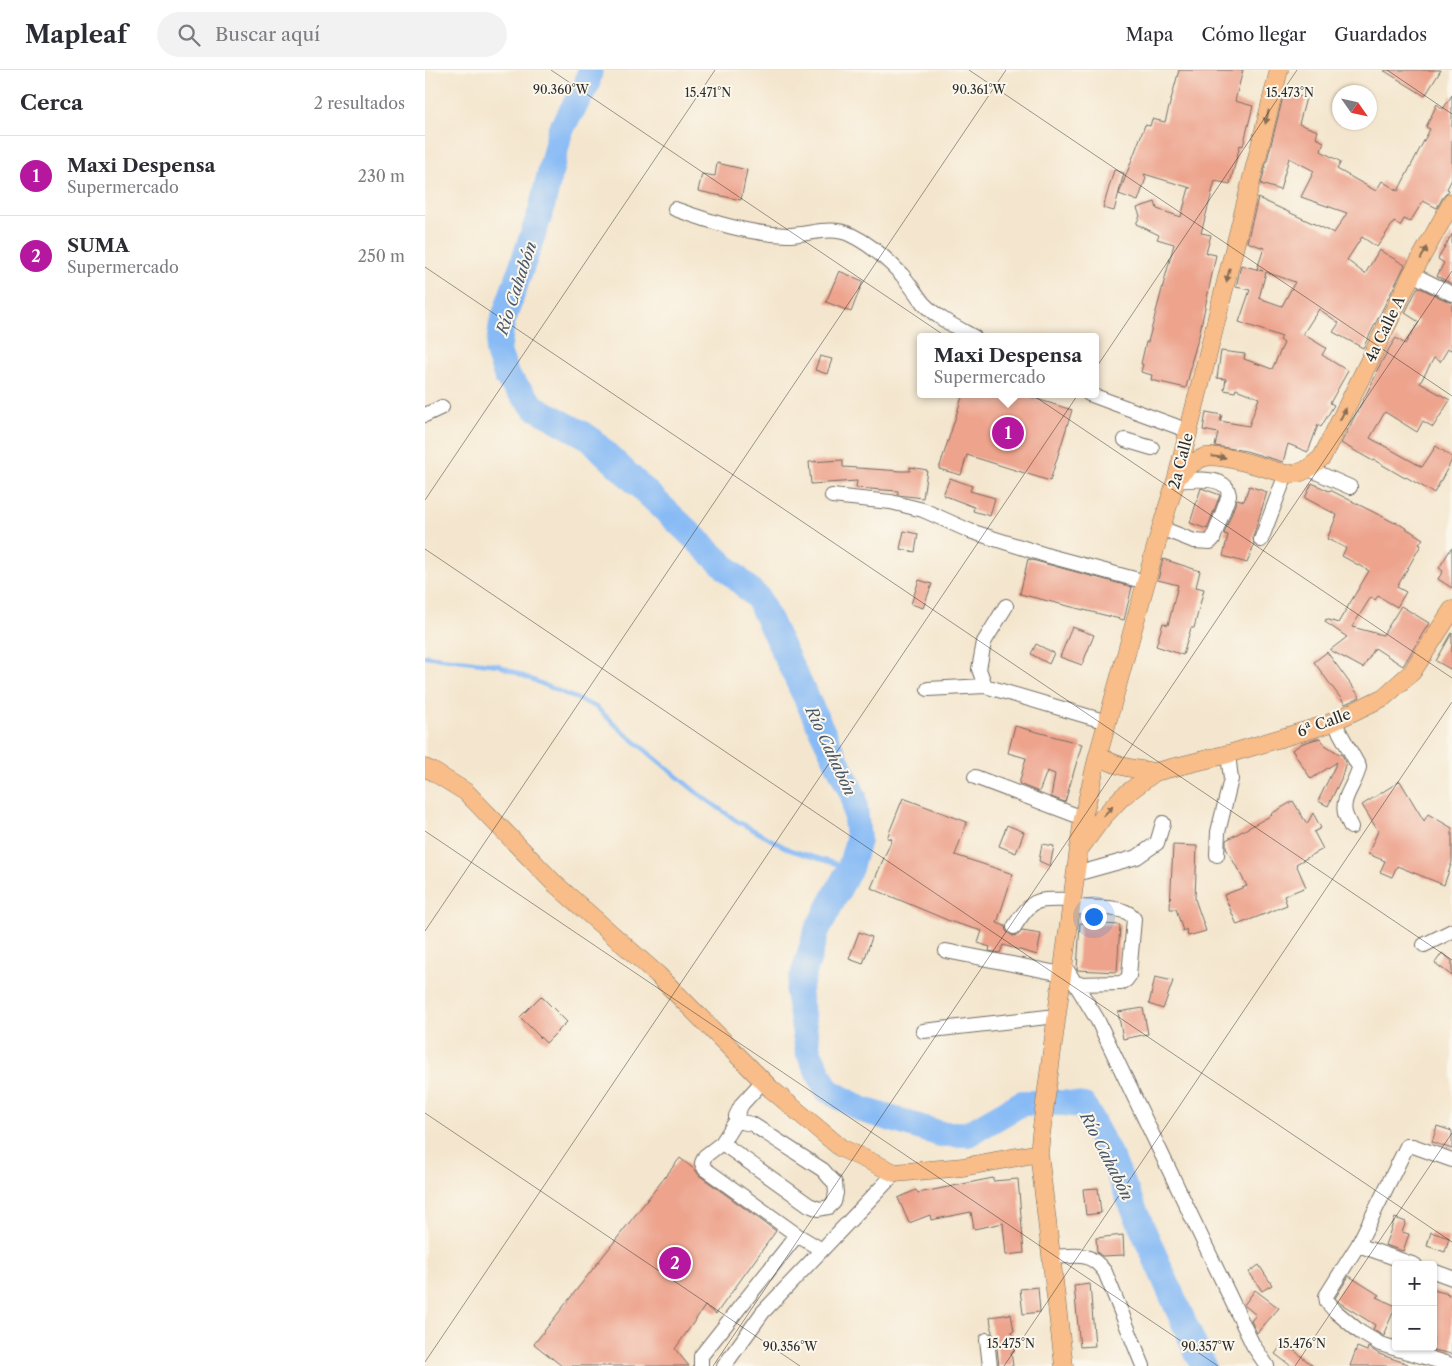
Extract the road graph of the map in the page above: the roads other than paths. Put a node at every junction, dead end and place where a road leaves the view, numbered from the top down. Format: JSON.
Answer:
{"nodes":[{"id":1,"x":1279,"y":70,"type":"edge"},
{"id":2,"x":1452,"y":202,"type":"edge"},
{"id":3,"x":675,"y":209,"type":"dead end"},
{"id":4,"x":1412,"y":274,"type":"junction"},
{"id":5,"x":1452,"y":294,"type":"edge"},
{"id":6,"x":967,"y":333,"type":"edge"},
{"id":7,"x":1099,"y":398,"type":"edge"},
{"id":8,"x":442,"y":407,"type":"dead end"},
{"id":9,"x":425,"y":415,"type":"edge"},
{"id":10,"x":1189,"y":431,"type":"junction"},
{"id":11,"x":1125,"y":440,"type":"dead end"},
{"id":12,"x":1152,"y":448,"type":"dead end"},
{"id":13,"x":1315,"y":463,"type":"junction"},
{"id":14,"x":1286,"y":474,"type":"junction"},
{"id":15,"x":1177,"y":479,"type":"junction"},
{"id":16,"x":1350,"y":488,"type":"dead end"},
{"id":17,"x":832,"y":496,"type":"dead end"},
{"id":18,"x":1161,"y":528,"type":"junction"},
{"id":19,"x":1261,"y":540,"type":"dead end"},
{"id":20,"x":1146,"y":582,"type":"junction"},
{"id":21,"x":1006,"y":606,"type":"dead end"},
{"id":22,"x":1451,"y":614,"type":"edge"},
{"id":23,"x":985,"y":686,"type":"junction"},
{"id":24,"x":928,"y":689,"type":"dead end"},
{"id":25,"x":1107,"y":722,"type":"junction"},
{"id":26,"x":1334,"y":722,"type":"junction"},
{"id":27,"x":1228,"y":754,"type":"junction"},
{"id":28,"x":1098,"y":755,"type":"junction"},
{"id":29,"x":425,"y":768,"type":"edge"},
{"id":30,"x":1155,"y":772,"type":"junction"},
{"id":31,"x":975,"y":776,"type":"dead end"},
{"id":32,"x":1083,"y":818,"type":"junction"},
{"id":33,"x":1163,"y":823,"type":"dead end"},
{"id":34,"x":1351,"y":827,"type":"dead end"},
{"id":35,"x":1079,"y":850,"type":"junction"},
{"id":36,"x":1217,"y":855,"type":"dead end"},
{"id":37,"x":1076,"y":874,"type":"junction"},
{"id":38,"x":1072,"y":903,"type":"junction"},
{"id":39,"x":1014,"y":926,"type":"dead end"},
{"id":40,"x":1452,"y":931,"type":"edge"},
{"id":41,"x":1424,"y":946,"type":"dead end"},
{"id":42,"x":946,"y":951,"type":"dead end"},
{"id":43,"x":1068,"y":974,"type":"junction"},
{"id":44,"x":1056,"y":1016,"type":"junction"},
{"id":45,"x":923,"y":1032,"type":"dead end"},
{"id":46,"x":763,"y":1082,"type":"junction"},
{"id":47,"x":736,"y":1121,"type":"junction"},
{"id":48,"x":722,"y":1143,"type":"junction"},
{"id":49,"x":1039,"y":1153,"type":"junction"},
{"id":50,"x":1452,"y":1160,"type":"edge"},
{"id":51,"x":895,"y":1173,"type":"junction"},
{"id":52,"x":797,"y":1234,"type":"junction"},
{"id":53,"x":1359,"y":1245,"type":"junction"},
{"id":54,"x":822,"y":1250,"type":"junction"},
{"id":55,"x":1052,"y":1256,"type":"junction"},
{"id":56,"x":1404,"y":1261,"type":"edge"},
{"id":57,"x":1437,"y":1272,"type":"edge"},
{"id":58,"x":1452,"y":1278,"type":"edge"},
{"id":59,"x":987,"y":1340,"type":"dead end"},
{"id":60,"x":1452,"y":1365,"type":"edge"},
{"id":61,"x":701,"y":1366,"type":"edge"},
{"id":62,"x":724,"y":1366,"type":"edge"},
{"id":63,"x":990,"y":1366,"type":"edge"},
{"id":64,"x":1065,"y":1366,"type":"edge"},
{"id":65,"x":1143,"y":1366,"type":"edge"},
{"id":66,"x":1267,"y":1366,"type":"edge"}],
"edges":[{"from":1,"to":10,"type":"main road","name":"2a Calle","one_way":true},
{"from":4,"to":2,"type":"main road","name":"4a Calle A","one_way":true},
{"from":3,"to":6,"type":"street"},
{"from":4,"to":5,"type":"street"},
{"from":13,"to":4,"type":"main road","name":"4a Calle A","one_way":true},
{"from":7,"to":10,"type":"street"},
{"from":8,"to":9,"type":"street"},
{"from":10,"to":15,"type":"main road","name":"2a Calle"},
{"from":11,"to":12,"type":"street"},
{"from":13,"to":14,"type":"main road"},
{"from":13,"to":16,"type":"street"},
{"from":15,"to":14,"type":"main road","one_way":true},
{"from":14,"to":19,"type":"street"},
{"from":15,"to":18,"type":"main road","name":"2a Calle"},
{"from":15,"to":18,"type":"street"},
{"from":17,"to":20,"type":"street"},
{"from":18,"to":20,"type":"main road","name":"2a Calle"},
{"from":20,"to":25,"type":"main road","name":"2a Calle"},
{"from":21,"to":23,"type":"street"},
{"from":22,"to":26,"type":"main road","name":"6ª Calle"},
{"from":23,"to":24,"type":"street"},
{"from":23,"to":25,"type":"street"},
{"from":25,"to":28,"type":"main road","name":"2a Calle"},
{"from":26,"to":27,"type":"main road","name":"6ª Calle"},
{"from":26,"to":34,"type":"street"},
{"from":27,"to":30,"type":"main road","name":"6ª Calle"},
{"from":27,"to":36,"type":"street"},
{"from":28,"to":30,"type":"main road","name":"6ª Calle"},
{"from":28,"to":32,"type":"main road","name":"2a Calle"},
{"from":29,"to":46,"type":"main road"},
{"from":35,"to":30,"type":"main road","name":"6ª Calle","one_way":true},
{"from":31,"to":32,"type":"street"},
{"from":32,"to":35,"type":"main road","name":"2a Calle"},
{"from":33,"to":37,"type":"street"},
{"from":35,"to":37,"type":"main road","name":"2a Calle"},
{"from":37,"to":38,"type":"main road","name":"2a Calle"},
{"from":38,"to":39,"type":"street"},
{"from":38,"to":43,"type":"main road","name":"2a Calle"},
{"from":38,"to":43,"type":"street"},
{"from":40,"to":41,"type":"street"},
{"from":42,"to":43,"type":"street"},
{"from":43,"to":44,"type":"main road","name":"2a Calle"},
{"from":43,"to":66,"type":"street"},
{"from":44,"to":45,"type":"street"},
{"from":44,"to":49,"type":"main road","name":"2a Calle"},
{"from":46,"to":47,"type":"street"},
{"from":46,"to":51,"type":"main road"},
{"from":47,"to":48,"type":"street"},
{"from":47,"to":48,"type":"street"},
{"from":48,"to":52,"type":"street"},
{"from":49,"to":51,"type":"main road"},
{"from":49,"to":55,"type":"main road","name":"2a Calle"},
{"from":50,"to":53,"type":"street"},
{"from":51,"to":54,"type":"street"},
{"from":52,"to":54,"type":"street"},
{"from":52,"to":61,"type":"street"},
{"from":53,"to":56,"type":"street"},
{"from":53,"to":60,"type":"street"},
{"from":54,"to":62,"type":"street"},
{"from":55,"to":64,"type":"main road","name":"2a Calle"},
{"from":55,"to":65,"type":"street"},
{"from":57,"to":58,"type":"street"},
{"from":59,"to":63,"type":"street"}]}
